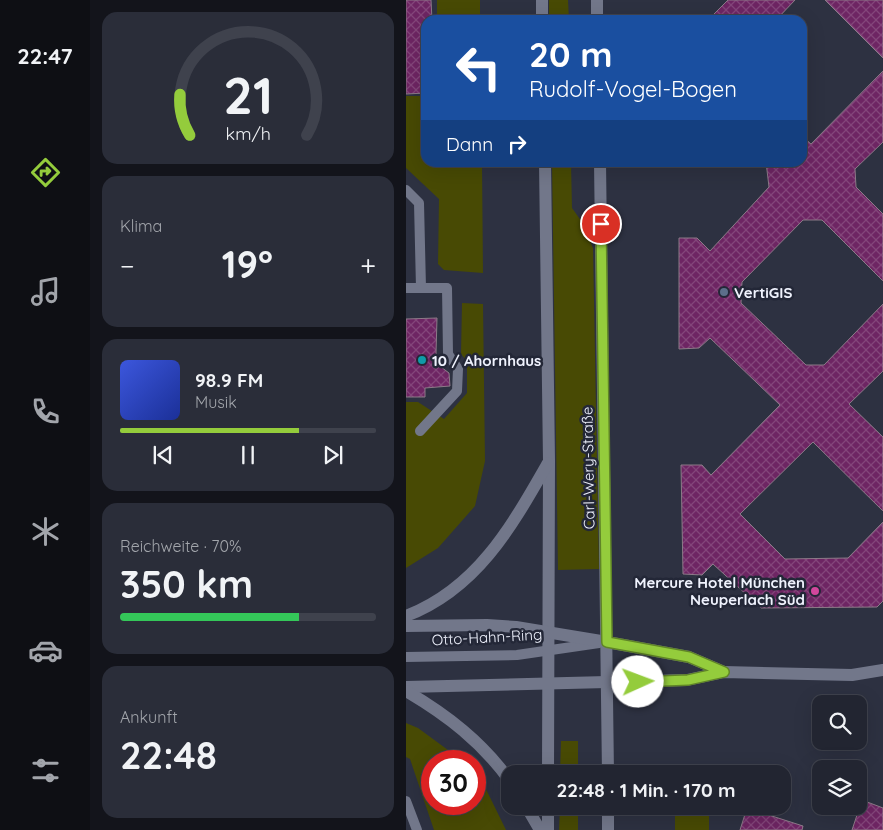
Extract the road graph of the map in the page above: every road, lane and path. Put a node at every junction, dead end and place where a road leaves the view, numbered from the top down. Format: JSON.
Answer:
{"nodes":[{"id":1,"x":542,"y":0,"type":"edge"},
{"id":2,"x":597,"y":0,"type":"edge"},
{"id":3,"x":542,"y":15,"type":"edge"},
{"id":4,"x":597,"y":15,"type":"edge"},
{"id":5,"x":544,"y":167,"type":"edge"},
{"id":6,"x":600,"y":167,"type":"edge"},
{"id":7,"x":406,"y":190,"type":"edge"},
{"id":8,"x":406,"y":288,"type":"edge"},
{"id":9,"x":421,"y":288,"type":"junction"},
{"id":10,"x":420,"y":431,"type":"dead end"},
{"id":11,"x":549,"y":461,"type":"junction"},
{"id":12,"x":406,"y":616,"type":"edge"},
{"id":13,"x":406,"y":626,"type":"edge"},
{"id":14,"x":548,"y":632,"type":"junction"},
{"id":15,"x":607,"y":642,"type":"junction"},
{"id":16,"x":548,"y":651,"type":"junction"},
{"id":17,"x":406,"y":657,"type":"edge"},
{"id":18,"x":883,"y":670,"type":"edge"},
{"id":19,"x":724,"y":672,"type":"junction"},
{"id":20,"x":608,"y":682,"type":"junction"},
{"id":21,"x":548,"y":684,"type":"junction"},
{"id":22,"x":406,"y":687,"type":"edge"},
{"id":23,"x":406,"y":691,"type":"edge"},
{"id":24,"x":548,"y":765,"type":"edge"},
{"id":25,"x":608,"y":765,"type":"edge"},
{"id":26,"x":501,"y":770,"type":"edge"},
{"id":27,"x":406,"y":801,"type":"edge"},
{"id":28,"x":531,"y":815,"type":"edge"},
{"id":29,"x":548,"y":815,"type":"edge"},
{"id":30,"x":608,"y":815,"type":"edge"},
{"id":31,"x":417,"y":830,"type":"edge"},
{"id":32,"x":540,"y":830,"type":"edge"},
{"id":33,"x":548,"y":830,"type":"edge"},
{"id":34,"x":608,"y":830,"type":"edge"}],
"edges":[{"from":1,"to":3,"type":"main road"},
{"from":2,"to":4,"type":"main road"},
{"from":5,"to":11,"type":"main road"},
{"from":6,"to":15,"type":"main road","name":"Carl-Wery-Straße"},
{"from":7,"to":9,"type":"lane"},
{"from":8,"to":9,"type":"lane"},
{"from":9,"to":10,"type":"lane"},
{"from":11,"to":12,"type":"main road"},
{"from":11,"to":14,"type":"main road"},
{"from":13,"to":14,"type":"main road","name":"Otto-Hahn-Ring"},
{"from":14,"to":15,"type":"main road","name":"Otto-Hahn-Ring"},
{"from":14,"to":16,"type":"main road"},
{"from":15,"to":16,"type":"lane","name":"Otto-Hahn-Ring"},
{"from":15,"to":19,"type":"main road"},
{"from":15,"to":20,"type":"main road","name":"Carl-Wery-Straße"},
{"from":16,"to":17,"type":"lane","name":"Otto-Hahn-Ring"},
{"from":16,"to":21,"type":"main road"},
{"from":18,"to":19,"type":"main road"},
{"from":19,"to":20,"type":"main road"},
{"from":20,"to":21,"type":"main road"},
{"from":20,"to":25,"type":"main road","name":"Carl-Wery-Straße"},
{"from":21,"to":22,"type":"main road"},
{"from":21,"to":24,"type":"main road"},
{"from":23,"to":26,"type":"main road"},
{"from":27,"to":31,"type":"lane"},
{"from":28,"to":32,"type":"main road"},
{"from":29,"to":33,"type":"main road"},
{"from":30,"to":34,"type":"main road"}]}
